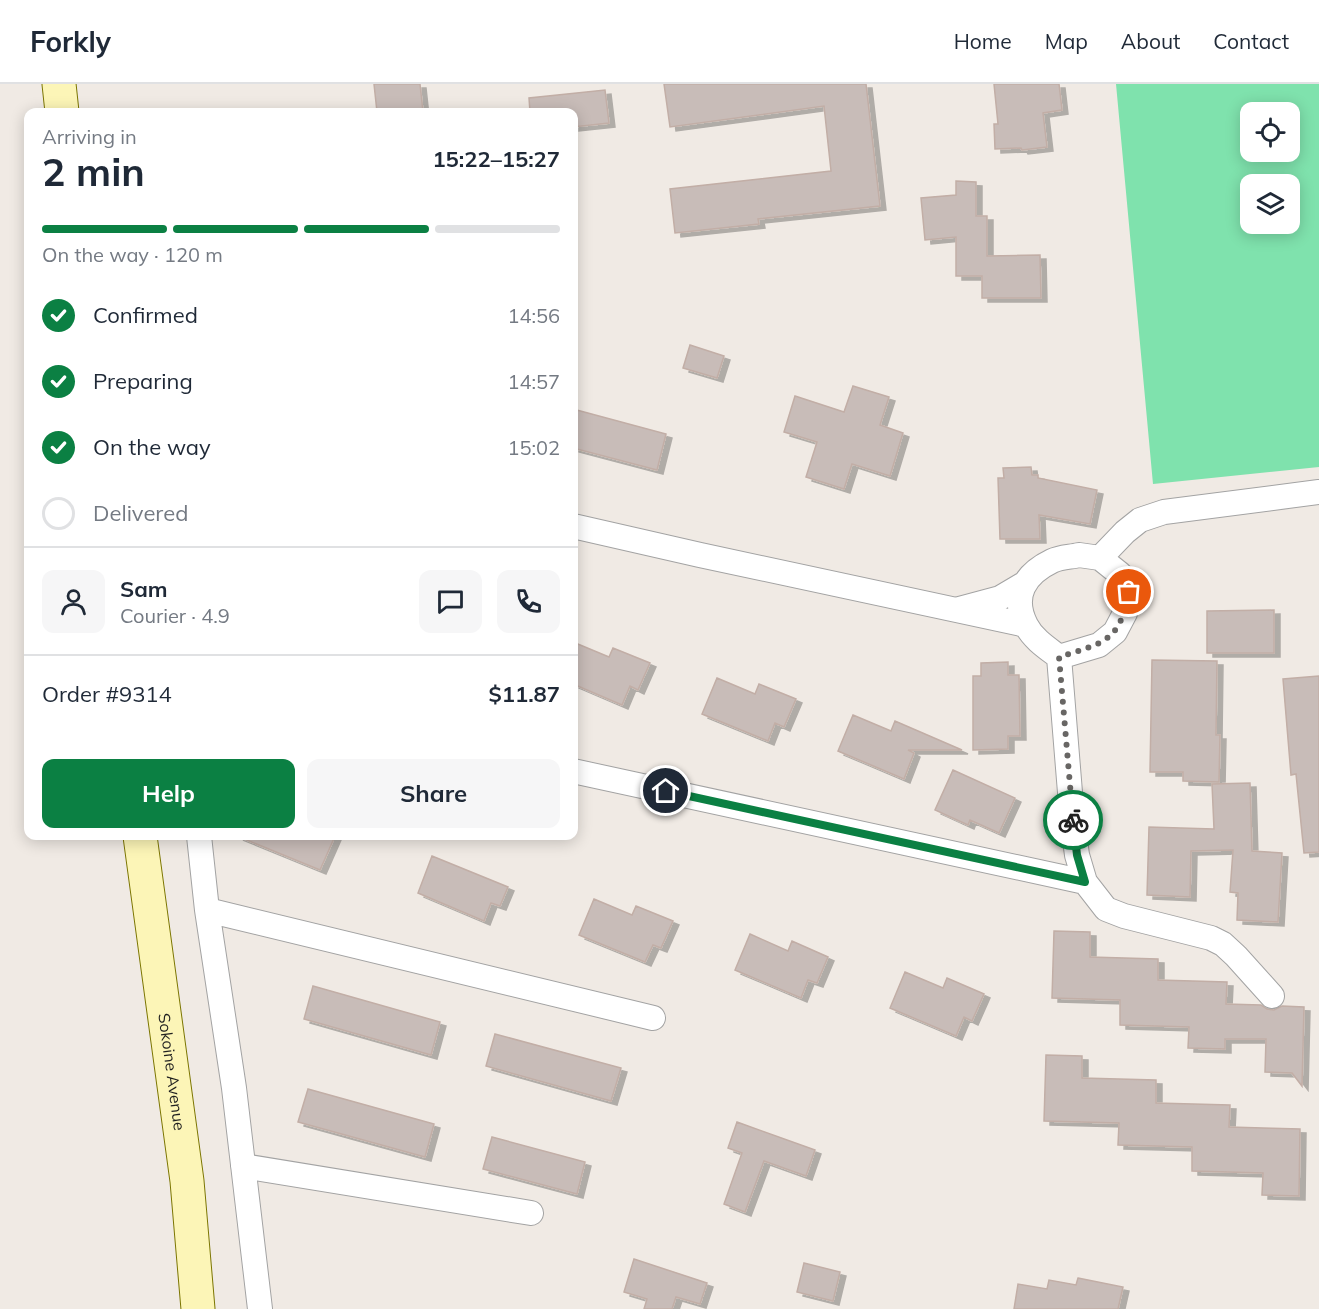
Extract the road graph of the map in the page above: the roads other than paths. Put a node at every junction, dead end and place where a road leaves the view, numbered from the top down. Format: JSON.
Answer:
{"nodes":[{"id":1,"x":59,"y":84,"type":"edge"},
{"id":2,"x":62,"y":108,"type":"edge"},
{"id":3,"x":1319,"y":492,"type":"edge"},
{"id":4,"x":578,"y":527,"type":"edge"},
{"id":5,"x":1100,"y":558,"type":"junction"},
{"id":6,"x":1022,"y":585,"type":"junction"},
{"id":7,"x":953,"y":610,"type":"junction"},
{"id":8,"x":1026,"y":625,"type":"junction"},
{"id":9,"x":1059,"y":657,"type":"junction"},
{"id":10,"x":578,"y":772,"type":"edge"},
{"id":11,"x":141,"y":840,"type":"edge"},
{"id":12,"x":200,"y":840,"type":"edge"},
{"id":13,"x":1085,"y":882,"type":"junction"},
{"id":14,"x":207,"y":910,"type":"junction"},
{"id":15,"x":1272,"y":996,"type":"dead end"},
{"id":16,"x":653,"y":1018,"type":"dead end"},
{"id":17,"x":243,"y":1166,"type":"junction"},
{"id":18,"x":531,"y":1213,"type":"dead end"},
{"id":19,"x":198,"y":1309,"type":"edge"},
{"id":20,"x":261,"y":1309,"type":"edge"}],
"edges":[{"from":1,"to":2,"type":"street"},
{"from":3,"to":5,"type":"street"},
{"from":4,"to":7,"type":"street"},
{"from":5,"to":6,"type":"street"},
{"from":5,"to":9,"type":"street"},
{"from":6,"to":7,"type":"street"},
{"from":6,"to":8,"type":"street"},
{"from":7,"to":8,"type":"street"},
{"from":8,"to":9,"type":"street"},
{"from":9,"to":13,"type":"street"},
{"from":10,"to":13,"type":"street"},
{"from":11,"to":19,"type":"street","name":"Sokoine Avenue"},
{"from":12,"to":14,"type":"street"},
{"from":13,"to":15,"type":"street"},
{"from":14,"to":16,"type":"street"},
{"from":14,"to":17,"type":"street"},
{"from":17,"to":18,"type":"street"},
{"from":17,"to":20,"type":"street"}]}
